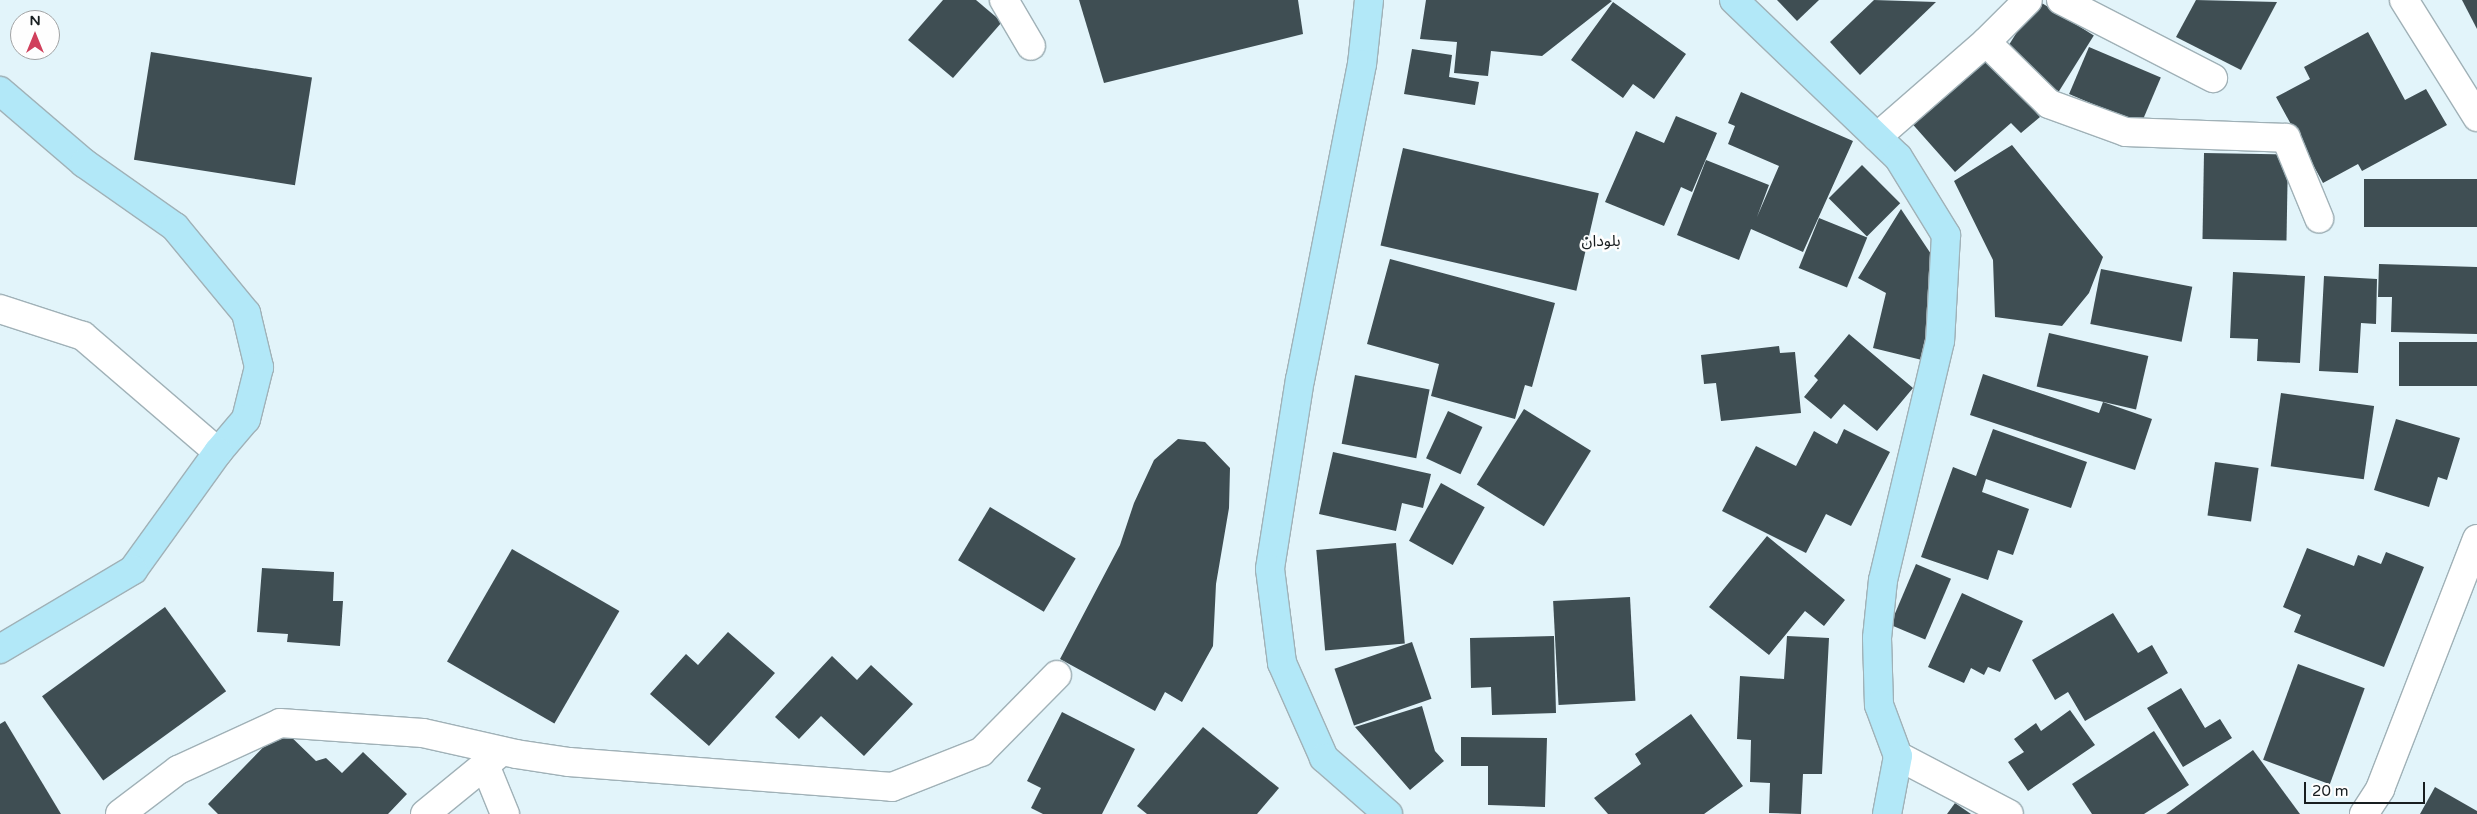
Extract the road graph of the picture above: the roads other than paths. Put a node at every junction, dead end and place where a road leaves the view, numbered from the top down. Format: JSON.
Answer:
{"nodes":[{"id":1,"x":1004,"y":0,"type":"edge"},
{"id":2,"x":1369,"y":0,"type":"edge"},
{"id":3,"x":1734,"y":0,"type":"edge"},
{"id":4,"x":2028,"y":0,"type":"edge"},
{"id":5,"x":2061,"y":0,"type":"edge"},
{"id":6,"x":2404,"y":0,"type":"edge"},
{"id":7,"x":1986,"y":42,"type":"junction"},
{"id":8,"x":1031,"y":46,"type":"dead end"},
{"id":9,"x":2213,"y":78,"type":"dead end"},
{"id":10,"x":0,"y":91,"type":"edge"},
{"id":11,"x":2477,"y":117,"type":"edge"},
{"id":12,"x":1877,"y":137,"type":"junction"},
{"id":13,"x":2319,"y":218,"type":"dead end"},
{"id":14,"x":0,"y":309,"type":"edge"},
{"id":15,"x":218,"y":452,"type":"junction"},
{"id":16,"x":2477,"y":539,"type":"edge"},
{"id":17,"x":0,"y":649,"type":"edge"},
{"id":18,"x":1057,"y":675,"type":"dead end"},
{"id":19,"x":1898,"y":756,"type":"junction"},
{"id":20,"x":493,"y":758,"type":"junction"},
{"id":21,"x":120,"y":814,"type":"edge"},
{"id":22,"x":425,"y":814,"type":"edge"},
{"id":23,"x":505,"y":814,"type":"edge"},
{"id":24,"x":1388,"y":814,"type":"edge"},
{"id":25,"x":1887,"y":814,"type":"edge"},
{"id":26,"x":2009,"y":814,"type":"edge"},
{"id":27,"x":2364,"y":814,"type":"edge"}],
"edges":[{"from":1,"to":8,"type":"street"},
{"from":2,"to":24,"type":"main road"},
{"from":3,"to":12,"type":"main road"},
{"from":4,"to":7,"type":"street"},
{"from":5,"to":9,"type":"street"},
{"from":6,"to":11,"type":"street"},
{"from":7,"to":12,"type":"street"},
{"from":7,"to":13,"type":"street"},
{"from":10,"to":15,"type":"main road"},
{"from":12,"to":19,"type":"main road"},
{"from":14,"to":15,"type":"street"},
{"from":15,"to":17,"type":"main road"},
{"from":16,"to":27,"type":"street"},
{"from":18,"to":20,"type":"street"},
{"from":19,"to":25,"type":"main road"},
{"from":19,"to":26,"type":"street"},
{"from":20,"to":21,"type":"street"},
{"from":20,"to":22,"type":"street"},
{"from":20,"to":23,"type":"street"}]}
